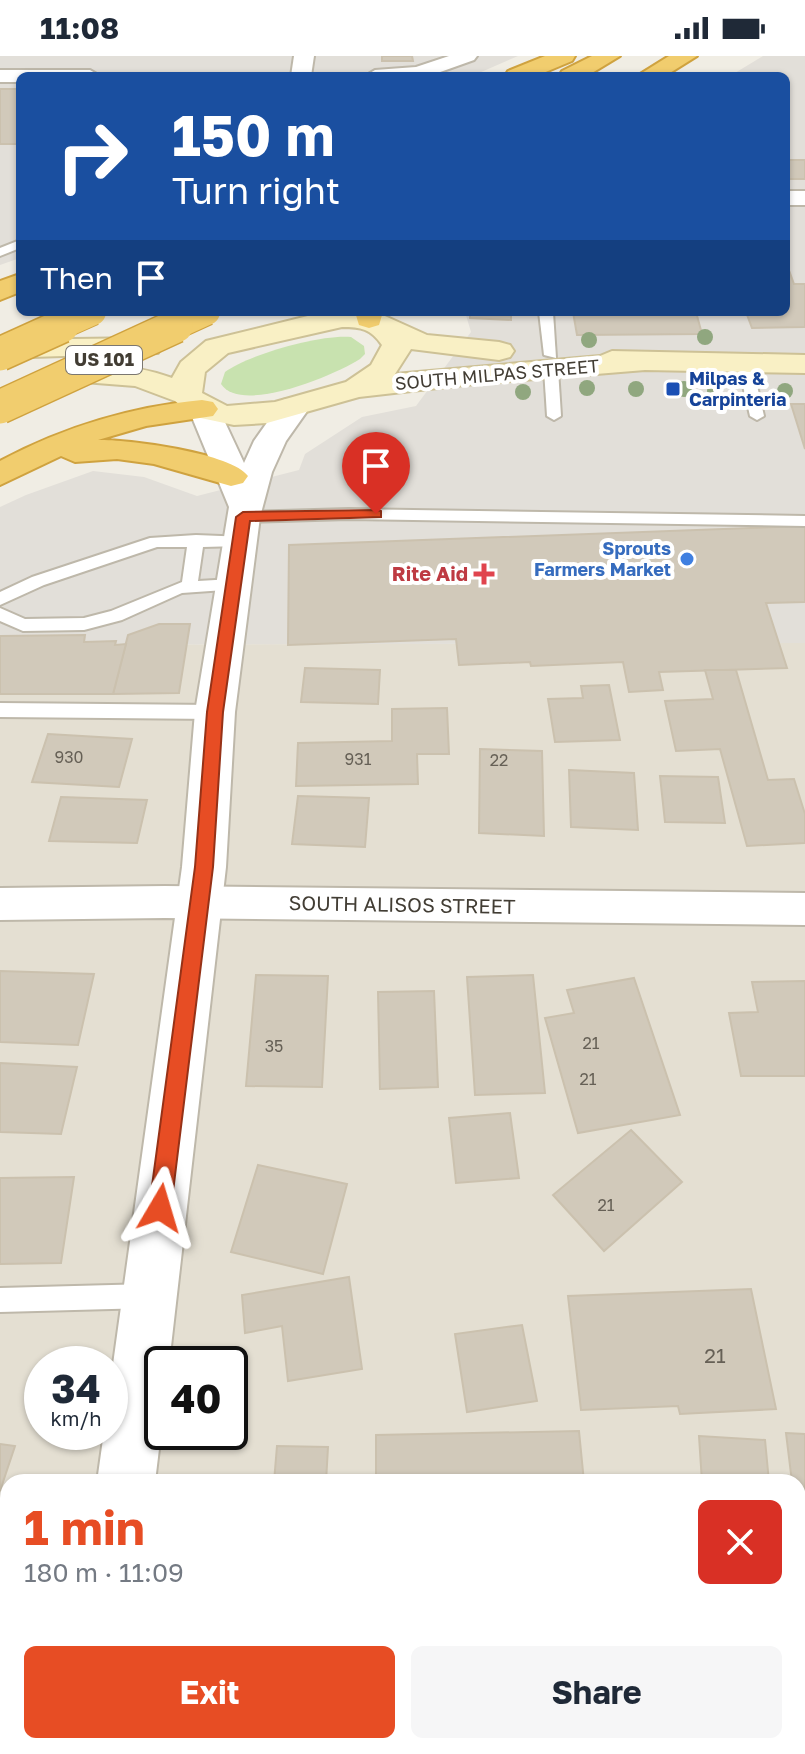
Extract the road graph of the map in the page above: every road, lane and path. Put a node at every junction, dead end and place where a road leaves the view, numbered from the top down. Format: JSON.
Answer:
{"nodes":[{"id":1,"x":467,"y":56,"type":"edge"},
{"id":2,"x":564,"y":56,"type":"edge"},
{"id":3,"x":609,"y":56,"type":"edge"},
{"id":4,"x":688,"y":56,"type":"edge"},
{"id":5,"x":422,"y":72,"type":"edge"},
{"id":6,"x":526,"y":72,"type":"edge"},
{"id":7,"x":578,"y":72,"type":"edge"},
{"id":8,"x":656,"y":72,"type":"edge"},
{"id":9,"x":84,"y":316,"type":"edge"},
{"id":10,"x":198,"y":316,"type":"edge"},
{"id":11,"x":546,"y":316,"type":"edge"},
{"id":12,"x":375,"y":320,"type":"edge"},
{"id":13,"x":217,"y":347,"type":"junction"},
{"id":14,"x":0,"y":351,"type":"edge"},
{"id":15,"x":551,"y":362,"type":"junction"},
{"id":16,"x":745,"y":364,"type":"junction"},
{"id":17,"x":805,"y":364,"type":"edge"},
{"id":18,"x":0,"y":373,"type":"edge"},
{"id":19,"x":355,"y":389,"type":"junction"},
{"id":20,"x":198,"y":404,"type":"junction"},
{"id":21,"x":0,"y":407,"type":"edge"},
{"id":22,"x":294,"y":407,"type":"junction"},
{"id":23,"x":554,"y":416,"type":"dead end"},
{"id":24,"x":757,"y":416,"type":"dead end"},
{"id":25,"x":29,"y":459,"type":"junction"},
{"id":26,"x":0,"y":475,"type":"edge"},
{"id":27,"x":240,"y":510,"type":"junction"},
{"id":28,"x":805,"y":521,"type":"edge"},
{"id":29,"x":196,"y":540,"type":"junction"},
{"id":30,"x":233,"y":585,"type":"junction"},
{"id":31,"x":189,"y":587,"type":"junction"},
{"id":32,"x":0,"y":599,"type":"edge"},
{"id":33,"x":0,"y":614,"type":"edge"},
{"id":34,"x":0,"y":710,"type":"edge"},
{"id":35,"x":215,"y":712,"type":"junction"},
{"id":36,"x":199,"y":903,"type":"junction"},
{"id":37,"x":0,"y":904,"type":"edge"},
{"id":38,"x":805,"y":909,"type":"edge"},
{"id":39,"x":149,"y":1296,"type":"junction"},
{"id":40,"x":0,"y":1300,"type":"edge"},
{"id":41,"x":127,"y":1474,"type":"edge"}],
"edges":[{"from":1,"to":5,"type":"street"},
{"from":2,"to":6,"type":"highway"},
{"from":3,"to":7,"type":"highway"},
{"from":4,"to":8,"type":"highway"},
{"from":9,"to":14,"type":"highway","number":"US 101","bridge":true},
{"from":10,"to":21,"type":"highway","number":"US 101","bridge":true},
{"from":11,"to":15,"type":"lane"},
{"from":12,"to":13,"type":"main road"},
{"from":12,"to":15,"type":"main road","name":"SOUTH MILPAS STREET"},
{"from":12,"to":19,"type":"main road"},
{"from":13,"to":14,"type":"main road"},
{"from":13,"to":20,"type":"main road"},
{"from":15,"to":16,"type":"main road","name":"SOUTH MILPAS STREET"},
{"from":15,"to":19,"type":"main road","name":"SOUTH MILPAS STREET"},
{"from":15,"to":23,"type":"lane"},
{"from":16,"to":17,"type":"main road","name":"SOUTH MILPAS STREET"},
{"from":16,"to":24,"type":"lane"},
{"from":18,"to":20,"type":"main road"},
{"from":19,"to":22,"type":"main road"},
{"from":20,"to":22,"type":"main road"},
{"from":20,"to":25,"type":"highway"},
{"from":20,"to":27,"type":"street"},
{"from":22,"to":27,"type":"street"},
{"from":25,"to":26,"type":"highway"},
{"from":25,"to":27,"type":"highway"},
{"from":27,"to":28,"type":"lane"},
{"from":27,"to":29,"type":"lane"},
{"from":27,"to":30,"type":"street"},
{"from":29,"to":31,"type":"lane"},
{"from":29,"to":32,"type":"lane"},
{"from":30,"to":31,"type":"lane"},
{"from":30,"to":35,"type":"street"},
{"from":31,"to":33,"type":"lane"},
{"from":34,"to":35,"type":"lane"},
{"from":35,"to":36,"type":"street"},
{"from":36,"to":37,"type":"street","name":"SOUTH ALISOS STREET"},
{"from":36,"to":38,"type":"street","name":"SOUTH ALISOS STREET"},
{"from":36,"to":39,"type":"street"},
{"from":39,"to":40,"type":"lane"},
{"from":39,"to":41,"type":"street"}]}
